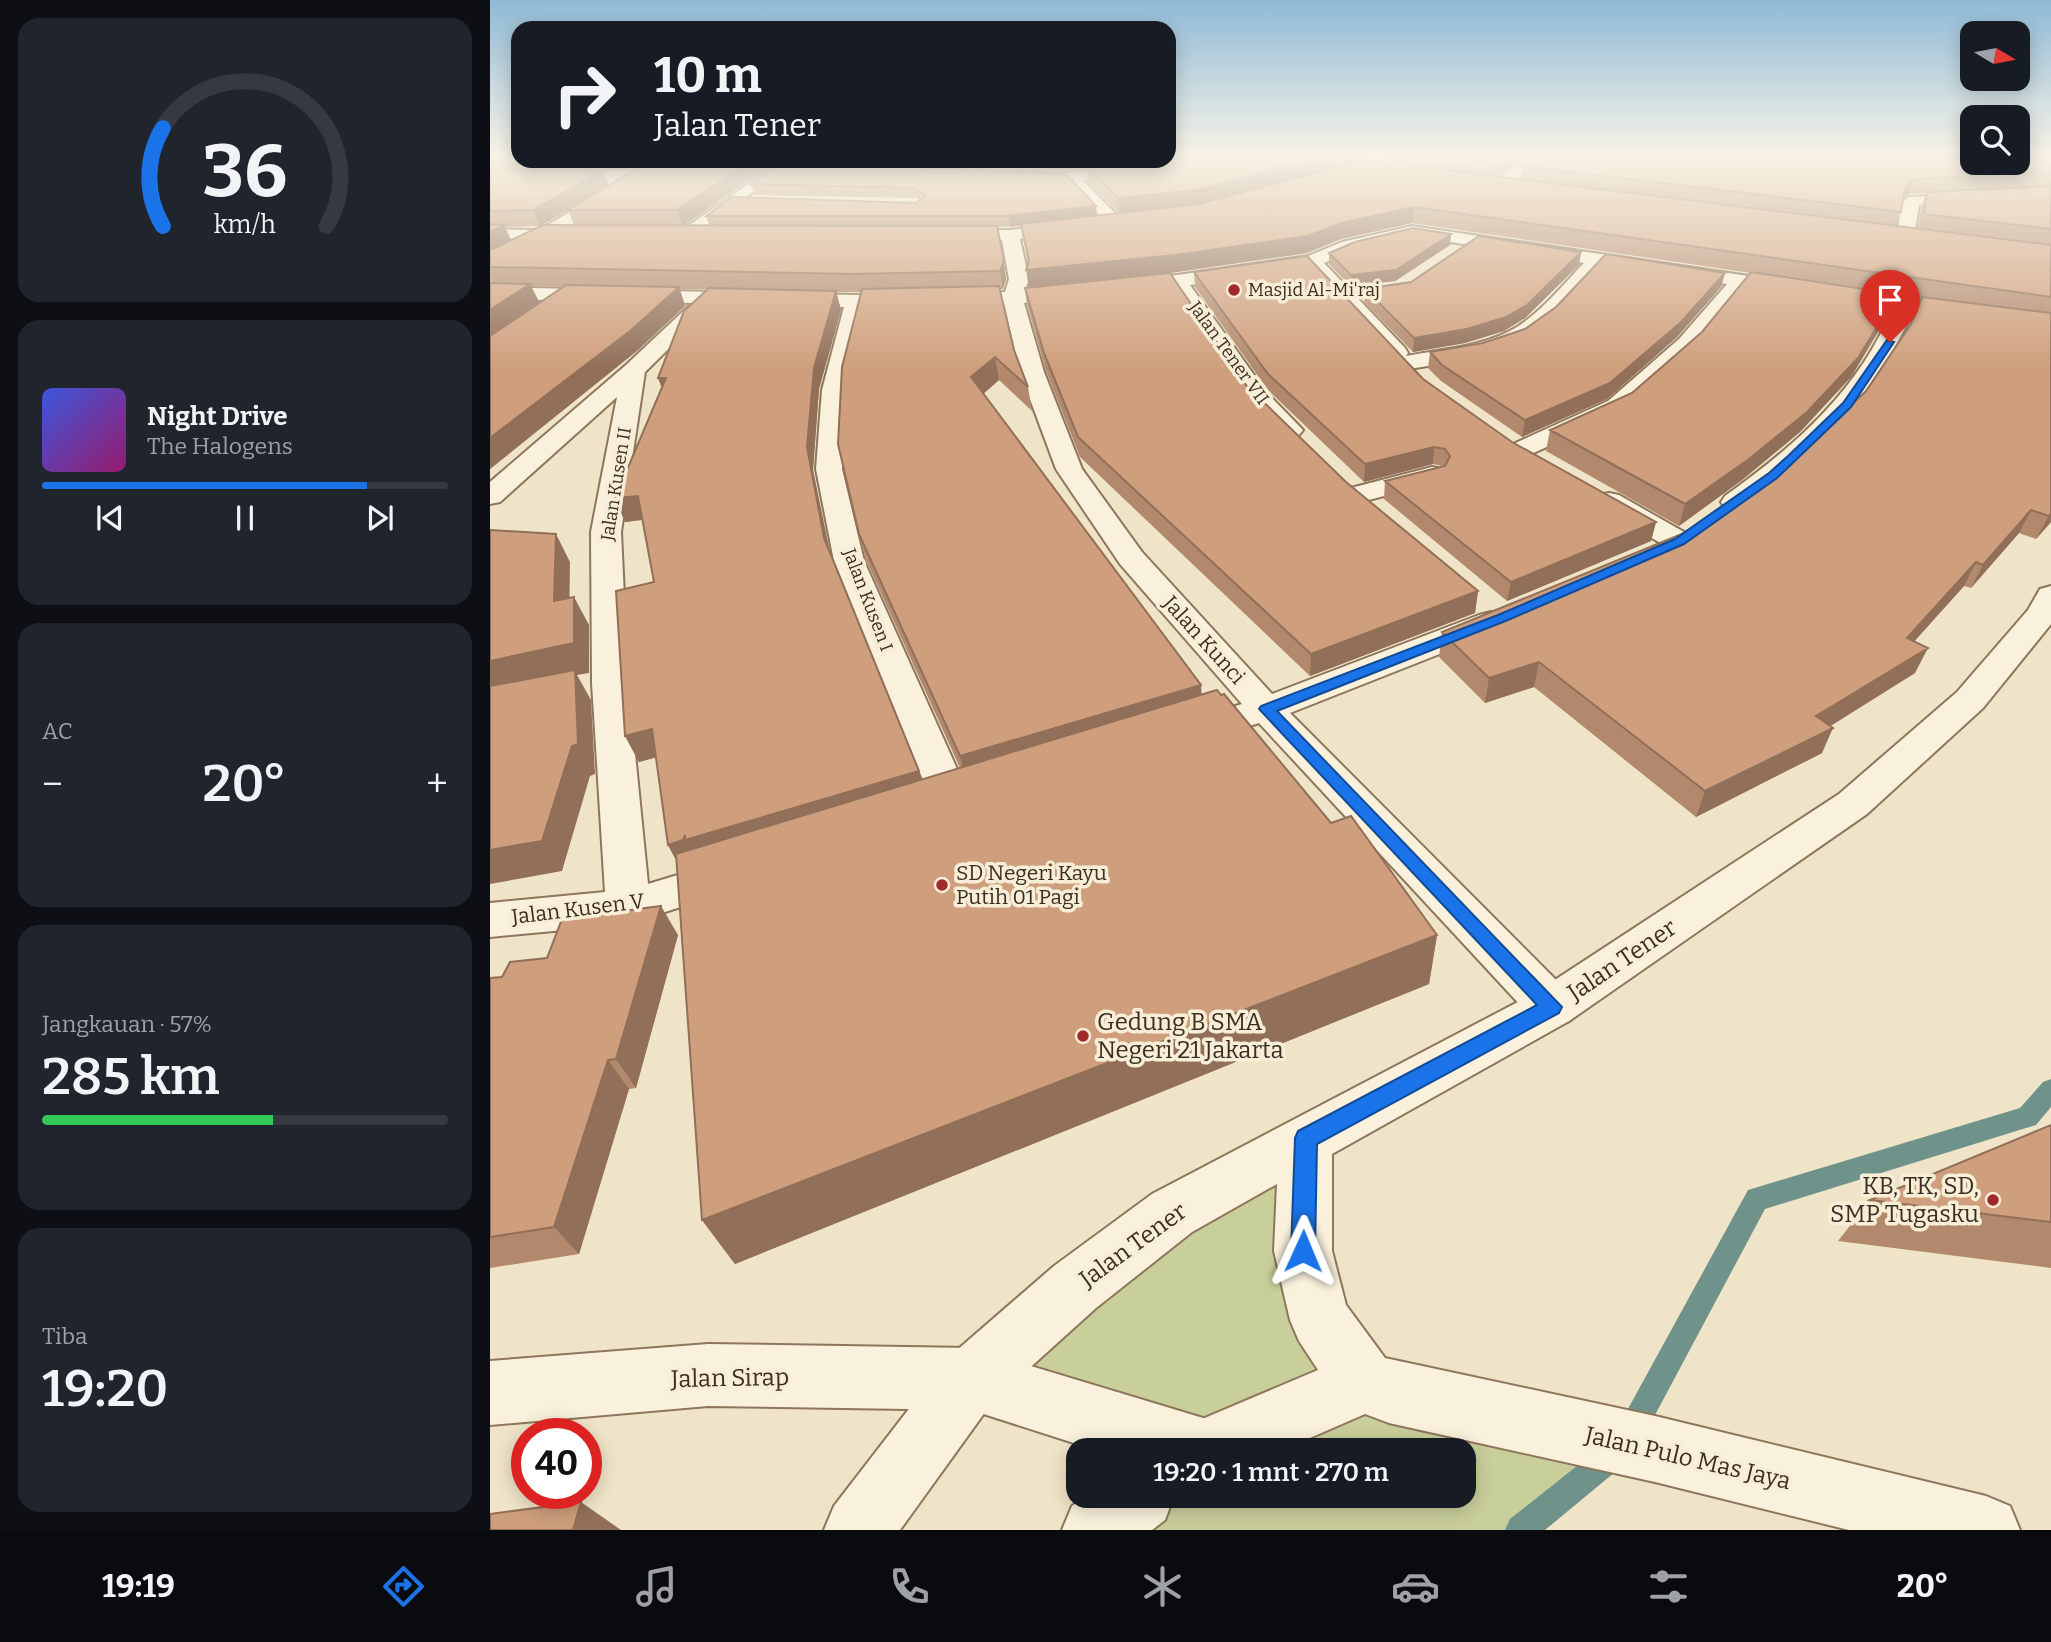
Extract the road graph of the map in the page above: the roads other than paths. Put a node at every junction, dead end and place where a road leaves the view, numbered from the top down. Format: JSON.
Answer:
{"nodes":[{"id":1,"x":557,"y":226,"type":"edge"},
{"id":2,"x":693,"y":226,"type":"edge"},
{"id":3,"x":1094,"y":226,"type":"edge"},
{"id":4,"x":1906,"y":226,"type":"edge"},
{"id":5,"x":490,"y":234,"type":"edge"},
{"id":6,"x":930,"y":235,"type":"edge"},
{"id":7,"x":1010,"y":235,"type":"junction"},
{"id":8,"x":542,"y":236,"type":"junction"},
{"id":9,"x":594,"y":236,"type":"edge"},
{"id":10,"x":677,"y":236,"type":"joint"},
{"id":11,"x":711,"y":236,"type":"edge"},
{"id":12,"x":1904,"y":238,"type":"edge"},
{"id":13,"x":1473,"y":241,"type":"junction"},
{"id":14,"x":1450,"y":256,"type":"edge"},
{"id":15,"x":1597,"y":260,"type":"junction"},
{"id":16,"x":1312,"y":261,"type":"junction"},
{"id":17,"x":490,"y":263,"type":"edge"},
{"id":18,"x":1177,"y":281,"type":"junction"},
{"id":19,"x":1740,"y":281,"type":"junction"},
{"id":20,"x":1809,"y":291,"type":"edge"},
{"id":21,"x":490,"y":293,"type":"edge"},
{"id":22,"x":570,"y":294,"type":"junction"},
{"id":23,"x":709,"y":298,"type":"junction"},
{"id":24,"x":1013,"y":298,"type":"junction"},
{"id":25,"x":856,"y":301,"type":"junction"},
{"id":26,"x":1906,"y":306,"type":"dead end"},
{"id":27,"x":536,"y":317,"type":"edge"},
{"id":28,"x":634,"y":370,"type":"junction"},
{"id":29,"x":1498,"y":435,"type":"edge"},
{"id":30,"x":1307,"y":446,"type":"edge"},
{"id":31,"x":1520,"y":451,"type":"junction"},
{"id":32,"x":1543,"y":464,"type":"edge"},
{"id":33,"x":1432,"y":475,"type":"edge"},
{"id":34,"x":1337,"y":476,"type":"edge"},
{"id":35,"x":1589,"y":490,"type":"edge"},
{"id":36,"x":490,"y":496,"type":"edge"},
{"id":37,"x":1697,"y":530,"type":"junction"},
{"id":38,"x":1642,"y":558,"type":"edge"},
{"id":39,"x":2051,"y":596,"type":"edge"},
{"id":40,"x":1500,"y":610,"type":"edge"},
{"id":41,"x":1266,"y":709,"type":"junction"},
{"id":42,"x":1162,"y":742,"type":"edge"},
{"id":43,"x":954,"y":807,"type":"edge"},
{"id":44,"x":758,"y":867,"type":"edge"},
{"id":45,"x":628,"y":907,"type":"junction"},
{"id":46,"x":490,"y":920,"type":"edge"},
{"id":47,"x":1552,"y":1007,"type":"junction"},
{"id":48,"x":1306,"y":1138,"type":"junction"},
{"id":49,"x":971,"y":1379,"type":"junction"},
{"id":50,"x":1376,"y":1387,"type":"junction"},
{"id":51,"x":490,"y":1393,"type":"edge"},
{"id":52,"x":1162,"y":1438,"type":"edge"},
{"id":53,"x":1239,"y":1438,"type":"edge"},
{"id":54,"x":1126,"y":1508,"type":"edge"},
{"id":55,"x":858,"y":1530,"type":"edge"},
{"id":56,"x":1096,"y":1530,"type":"edge"},
{"id":57,"x":1986,"y":1530,"type":"edge"}],
"edges":[{"from":1,"to":8,"type":"street"},
{"from":2,"to":10,"type":"street"},
{"from":3,"to":7,"type":"street"},
{"from":4,"to":12,"type":"street"},
{"from":5,"to":8,"type":"street"},
{"from":6,"to":7,"type":"street"},
{"from":7,"to":24,"type":"street","name":"Jalan Kunci"},
{"from":8,"to":9,"type":"street"},
{"from":8,"to":17,"type":"street"},
{"from":10,"to":11,"type":"street"},
{"from":13,"to":14,"type":"street"},
{"from":13,"to":15,"type":"street"},
{"from":13,"to":16,"type":"street"},
{"from":15,"to":16,"type":"street"},
{"from":15,"to":19,"type":"street"},
{"from":16,"to":18,"type":"street"},
{"from":18,"to":24,"type":"street"},
{"from":18,"to":30,"type":"street","name":"Jalan Tener VII"},
{"from":19,"to":20,"type":"street"},
{"from":19,"to":31,"type":"street"},
{"from":21,"to":22,"type":"street"},
{"from":22,"to":23,"type":"street"},
{"from":22,"to":27,"type":"street"},
{"from":23,"to":25,"type":"street"},
{"from":23,"to":28,"type":"street","name":"Jalan Kusen II"},
{"from":24,"to":25,"type":"street"},
{"from":24,"to":41,"type":"street","name":"Jalan Kunci"},
{"from":25,"to":43,"type":"street","name":"Jalan Kusen I"},
{"from":26,"to":37,"type":"street"},
{"from":28,"to":36,"type":"street","name":"Jalan Kusen II"},
{"from":28,"to":45,"type":"street","name":"Jalan Kusen II"},
{"from":29,"to":31,"type":"street"},
{"from":31,"to":32,"type":"street"},
{"from":33,"to":34,"type":"street"},
{"from":35,"to":37,"type":"street"},
{"from":37,"to":38,"type":"street"},
{"from":39,"to":47,"type":"street","name":"Jalan Tener"},
{"from":40,"to":41,"type":"street"},
{"from":41,"to":42,"type":"street"},
{"from":41,"to":47,"type":"street","name":"Jalan Kunci"},
{"from":44,"to":45,"type":"street","name":"Jalan Kusen V"},
{"from":45,"to":46,"type":"street","name":"Jalan Kusen V"},
{"from":47,"to":48,"type":"street","name":"Jalan Tener"},
{"from":48,"to":49,"type":"street","name":"Jalan Tener"},
{"from":48,"to":50,"type":"street"},
{"from":49,"to":51,"type":"street","name":"Jalan Sirap"},
{"from":49,"to":52,"type":"street","name":"Jalan Sirap"},
{"from":49,"to":55,"type":"street","name":"Jalan Tener"},
{"from":50,"to":53,"type":"street"},
{"from":50,"to":57,"type":"street","name":"Jalan Pulo Mas Jaya"},
{"from":54,"to":56,"type":"street"}]}
